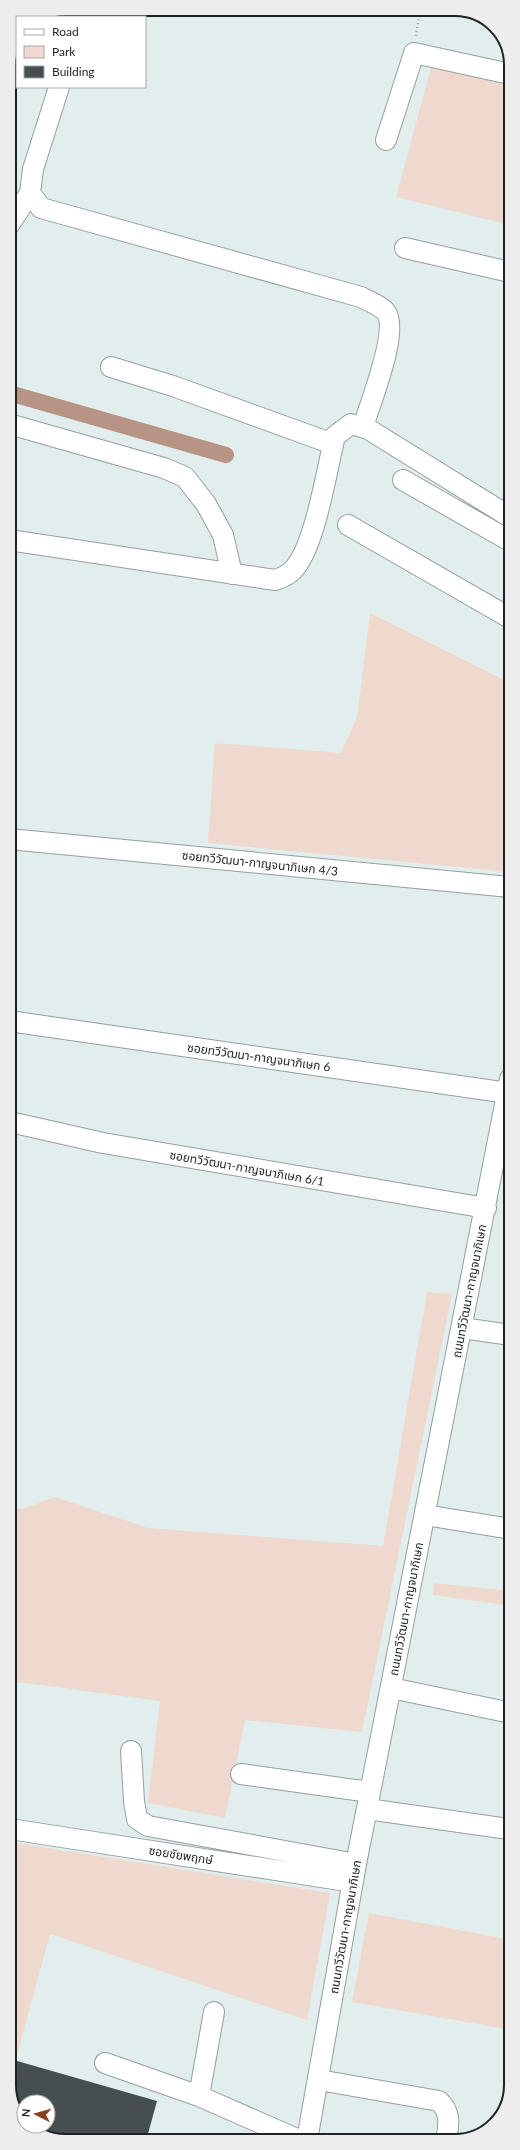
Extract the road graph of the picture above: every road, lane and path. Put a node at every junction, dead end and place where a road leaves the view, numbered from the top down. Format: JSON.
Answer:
{"nodes":[{"id":1,"x":419,"y":16,"type":"edge"},
{"id":2,"x":414,"y":52,"type":"junction"},
{"id":3,"x":504,"y":73,"type":"edge"},
{"id":4,"x":59,"y":88,"type":"edge"},
{"id":5,"x":386,"y":140,"type":"dead end"},
{"id":6,"x":30,"y":193,"type":"junction"},
{"id":7,"x":16,"y":212,"type":"edge"},
{"id":8,"x":405,"y":248,"type":"dead end"},
{"id":9,"x":504,"y":271,"type":"edge"},
{"id":10,"x":111,"y":367,"type":"dead end"},
{"id":11,"x":16,"y":426,"type":"edge"},
{"id":12,"x":363,"y":427,"type":"junction"},
{"id":13,"x":333,"y":444,"type":"junction"},
{"id":14,"x":403,"y":480,"type":"dead end"},
{"id":15,"x":504,"y":513,"type":"edge"},
{"id":16,"x":348,"y":525,"type":"dead end"},
{"id":17,"x":504,"y":538,"type":"edge"},
{"id":18,"x":16,"y":541,"type":"edge"},
{"id":19,"x":232,"y":574,"type":"junction"},
{"id":20,"x":504,"y":615,"type":"edge"},
{"id":21,"x":16,"y":840,"type":"edge"},
{"id":22,"x":504,"y":886,"type":"edge"},
{"id":23,"x":16,"y":1022,"type":"edge"},
{"id":24,"x":504,"y":1085,"type":"edge"},
{"id":25,"x":504,"y":1113,"type":"edge"},
{"id":26,"x":16,"y":1123,"type":"edge"},
{"id":27,"x":486,"y":1208,"type":"junction"},
{"id":28,"x":462,"y":1328,"type":"junction"},
{"id":29,"x":504,"y":1334,"type":"edge"},
{"id":30,"x":425,"y":1515,"type":"junction"},
{"id":31,"x":504,"y":1528,"type":"edge"},
{"id":32,"x":391,"y":1688,"type":"junction"},
{"id":33,"x":504,"y":1712,"type":"edge"},
{"id":34,"x":131,"y":1751,"type":"dead end"},
{"id":35,"x":241,"y":1774,"type":"dead end"},
{"id":36,"x":369,"y":1800,"type":"junction"},
{"id":37,"x":504,"y":1828,"type":"edge"},
{"id":38,"x":16,"y":1830,"type":"edge"},
{"id":39,"x":355,"y":1873,"type":"junction"},
{"id":40,"x":214,"y":2012,"type":"dead end"},
{"id":41,"x":105,"y":2063,"type":"dead end"},
{"id":42,"x":319,"y":2080,"type":"junction"},
{"id":43,"x":199,"y":2096,"type":"junction"},
{"id":44,"x":286,"y":2134,"type":"edge"},
{"id":45,"x":308,"y":2134,"type":"edge"},
{"id":46,"x":447,"y":2134,"type":"edge"}],
"edges":[{"from":1,"to":2,"type":"path"},
{"from":2,"to":3,"type":"street"},
{"from":2,"to":5,"type":"street"},
{"from":4,"to":6,"type":"street"},
{"from":6,"to":7,"type":"street"},
{"from":6,"to":12,"type":"street"},
{"from":8,"to":9,"type":"street"},
{"from":10,"to":13,"type":"street"},
{"from":11,"to":19,"type":"street"},
{"from":12,"to":13,"type":"street"},
{"from":12,"to":15,"type":"street"},
{"from":13,"to":19,"type":"street"},
{"from":14,"to":17,"type":"street"},
{"from":16,"to":20,"type":"street"},
{"from":18,"to":19,"type":"street"},
{"from":21,"to":22,"type":"street","name":"ซอยทวีวัฒนา-กาญจนาภิเษก 4/3"},
{"from":23,"to":24,"type":"street","name":"ซอยทวีวัฒนา-กาญจนาภิเษก 6"},
{"from":25,"to":27,"type":"street","name":"ถนนทวีวัฒนา-กาญจนาภิเษก"},
{"from":26,"to":27,"type":"street","name":"ซอยทวีวัฒนา-กาญจนาภิเษก 6/1"},
{"from":27,"to":28,"type":"street","name":"ถนนทวีวัฒนา-กาญจนาภิเษก"},
{"from":28,"to":29,"type":"street"},
{"from":28,"to":30,"type":"street","name":"ถนนทวีวัฒนา-กาญจนาภิเษก"},
{"from":30,"to":31,"type":"street"},
{"from":30,"to":32,"type":"street","name":"ถนนทวีวัฒนา-กาญจนาภิเษก"},
{"from":32,"to":33,"type":"street"},
{"from":32,"to":36,"type":"street","name":"ถนนทวีวัฒนา-กาญจนาภิเษก"},
{"from":34,"to":39,"type":"street"},
{"from":35,"to":36,"type":"street"},
{"from":36,"to":37,"type":"street"},
{"from":36,"to":39,"type":"street","name":"ถนนทวีวัฒนา-กาญจนาภิเษก"},
{"from":38,"to":39,"type":"street","name":"ซอยชัยพฤกษ์"},
{"from":39,"to":42,"type":"street","name":"ถนนทวีวัฒนา-กาญจนาภิเษก"},
{"from":40,"to":43,"type":"street"},
{"from":41,"to":43,"type":"street"},
{"from":42,"to":45,"type":"street","name":"ถนนทวีวัฒนา-กาญจนาภิเษก"},
{"from":42,"to":46,"type":"street"},
{"from":43,"to":44,"type":"street"}]}
